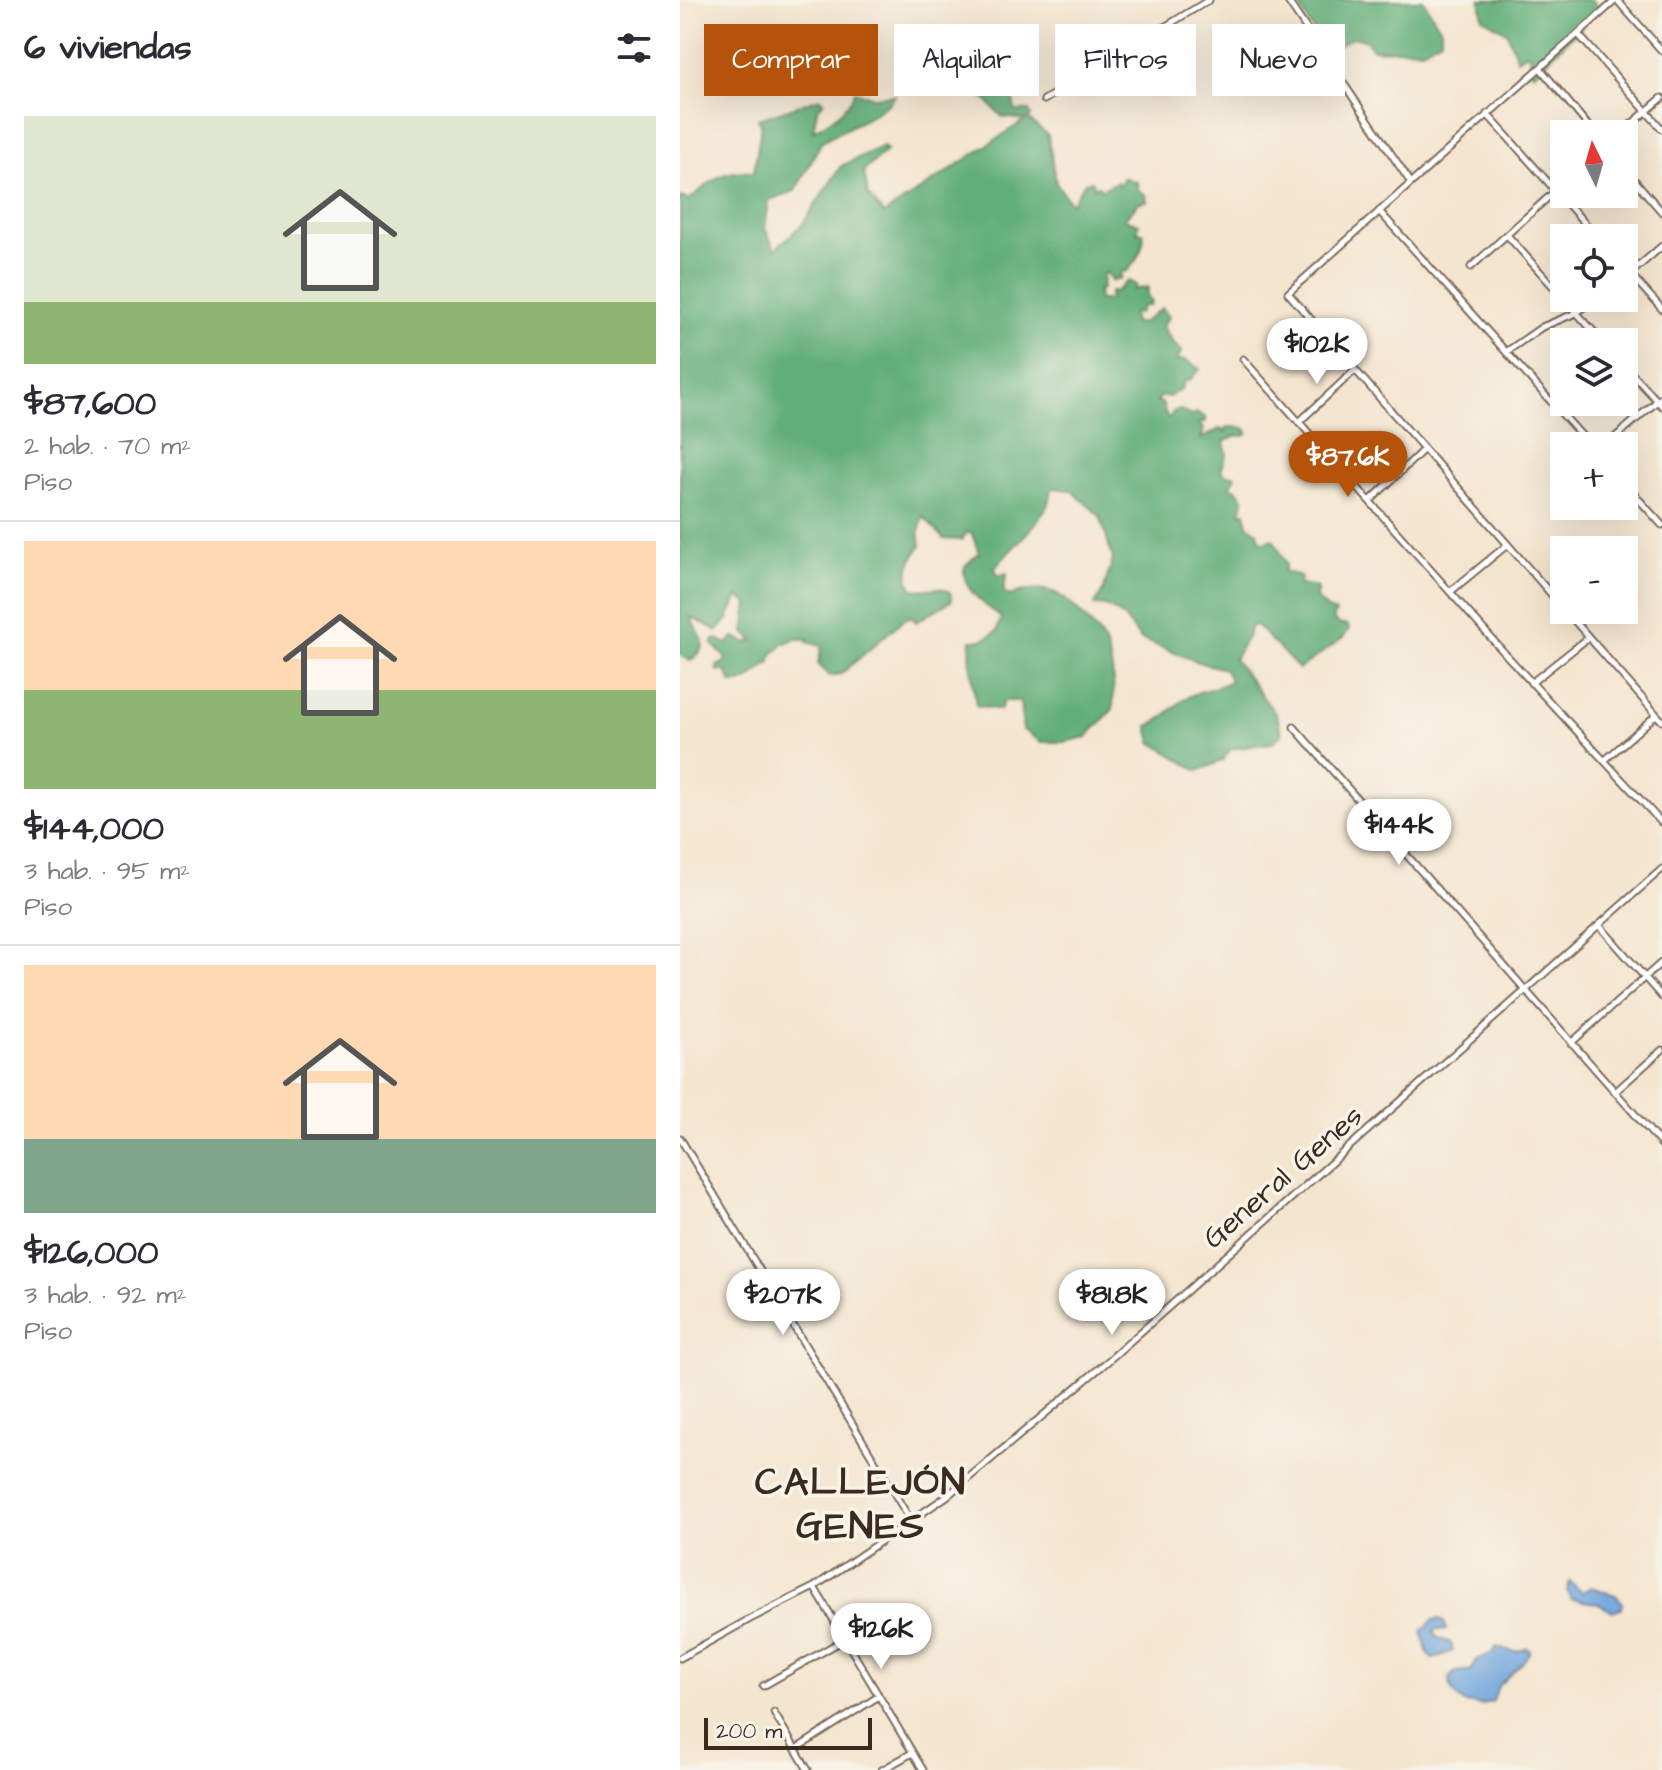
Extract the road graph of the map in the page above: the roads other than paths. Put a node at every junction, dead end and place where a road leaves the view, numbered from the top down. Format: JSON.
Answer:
{"nodes":[{"id":1,"x":1209,"y":0,"type":"edge"},
{"id":2,"x":1287,"y":0,"type":"edge"},
{"id":3,"x":1617,"y":0,"type":"edge"},
{"id":4,"x":1578,"y":34,"type":"junction"},
{"id":5,"x":1662,"y":51,"type":"edge"},
{"id":6,"x":1540,"y":68,"type":"junction"},
{"id":7,"x":1662,"y":98,"type":"edge"},
{"id":8,"x":1044,"y":100,"type":"dead end"},
{"id":9,"x":1647,"y":112,"type":"junction"},
{"id":10,"x":1487,"y":114,"type":"junction"},
{"id":11,"x":1583,"y":120,"type":"edge"},
{"id":12,"x":1637,"y":120,"type":"edge"},
{"id":13,"x":1662,"y":129,"type":"edge"},
{"id":14,"x":1411,"y":183,"type":"junction"},
{"id":15,"x":1550,"y":184,"type":"edge"},
{"id":16,"x":1638,"y":184,"type":"edge"},
{"id":17,"x":1550,"y":195,"type":"edge"},
{"id":18,"x":1571,"y":208,"type":"edge"},
{"id":19,"x":1379,"y":211,"type":"junction"},
{"id":20,"x":1662,"y":212,"type":"edge"},
{"id":21,"x":1585,"y":224,"type":"edge"},
{"id":22,"x":1507,"y":235,"type":"junction"},
{"id":23,"x":1662,"y":246,"type":"edge"},
{"id":24,"x":1471,"y":267,"type":"dead end"},
{"id":25,"x":1638,"y":268,"type":"edge"},
{"id":26,"x":1638,"y":284,"type":"edge"},
{"id":27,"x":1662,"y":309,"type":"edge"},
{"id":28,"x":1576,"y":313,"type":"junction"},
{"id":29,"x":1590,"y":328,"type":"edge"},
{"id":30,"x":1506,"y":352,"type":"junction"},
{"id":31,"x":1243,"y":359,"type":"dead end"},
{"id":32,"x":1355,"y":370,"type":"junction"},
{"id":33,"x":1638,"y":379,"type":"edge"},
{"id":34,"x":1661,"y":402,"type":"edge"},
{"id":35,"x":1299,"y":422,"type":"junction"},
{"id":36,"x":1578,"y":432,"type":"edge"},
{"id":37,"x":1623,"y":432,"type":"edge"},
{"id":38,"x":1424,"y":449,"type":"junction"},
{"id":39,"x":1638,"y":498,"type":"edge"},
{"id":40,"x":1369,"y":501,"type":"junction"},
{"id":41,"x":1662,"y":525,"type":"edge"},
{"id":42,"x":1507,"y":545,"type":"junction"},
{"id":43,"x":1450,"y":592,"type":"junction"},
{"id":44,"x":1588,"y":638,"type":"junction"},
{"id":45,"x":1531,"y":683,"type":"junction"},
{"id":46,"x":1656,"y":715,"type":"junction"},
{"id":47,"x":1662,"y":721,"type":"edge"},
{"id":48,"x":1294,"y":727,"type":"dead end"},
{"id":49,"x":1605,"y":760,"type":"junction"},
{"id":50,"x":1662,"y":823,"type":"edge"},
{"id":51,"x":1662,"y":869,"type":"edge"},
{"id":52,"x":1599,"y":925,"type":"junction"},
{"id":53,"x":1662,"y":962,"type":"edge"},
{"id":54,"x":1644,"y":978,"type":"junction"},
{"id":55,"x":1525,"y":989,"type":"junction"},
{"id":56,"x":1662,"y":997,"type":"edge"},
{"id":57,"x":1571,"y":1043,"type":"junction"},
{"id":58,"x":1662,"y":1050,"type":"edge"},
{"id":59,"x":1615,"y":1092,"type":"junction"},
{"id":60,"x":680,"y":1138,"type":"edge"},
{"id":61,"x":1662,"y":1144,"type":"edge"},
{"id":62,"x":911,"y":1521,"type":"junction"},
{"id":63,"x":814,"y":1587,"type":"junction"},
{"id":64,"x":845,"y":1639,"type":"junction"},
{"id":65,"x":680,"y":1658,"type":"edge"},
{"id":66,"x":763,"y":1686,"type":"dead end"},
{"id":67,"x":879,"y":1696,"type":"junction"},
{"id":68,"x":774,"y":1713,"type":"dead end"},
{"id":69,"x":796,"y":1749,"type":"junction"},
{"id":70,"x":912,"y":1753,"type":"junction"},
{"id":71,"x":808,"y":1770,"type":"edge"},
{"id":72,"x":882,"y":1770,"type":"edge"},
{"id":73,"x":923,"y":1770,"type":"edge"}],
"edges":[{"from":1,"to":8,"type":"street"},
{"from":2,"to":14,"type":"street"},
{"from":3,"to":4,"type":"street"},
{"from":3,"to":5,"type":"street"},
{"from":4,"to":6,"type":"street"},
{"from":4,"to":9,"type":"street"},
{"from":6,"to":10,"type":"street"},
{"from":6,"to":11,"type":"street"},
{"from":7,"to":9,"type":"street"},
{"from":9,"to":12,"type":"street"},
{"from":9,"to":13,"type":"street"},
{"from":10,"to":14,"type":"street"},
{"from":10,"to":15,"type":"street"},
{"from":14,"to":19,"type":"street"},
{"from":16,"to":20,"type":"street"},
{"from":17,"to":22,"type":"street"},
{"from":18,"to":21,"type":"street"},
{"from":19,"to":30,"type":"street"},
{"from":19,"to":32,"type":"street"},
{"from":22,"to":24,"type":"street"},
{"from":22,"to":28,"type":"street"},
{"from":23,"to":25,"type":"street"},
{"from":26,"to":27,"type":"street"},
{"from":28,"to":29,"type":"street"},
{"from":28,"to":30,"type":"street"},
{"from":30,"to":36,"type":"street"},
{"from":31,"to":35,"type":"street"},
{"from":32,"to":35,"type":"street"},
{"from":32,"to":38,"type":"street"},
{"from":33,"to":34,"type":"street"},
{"from":34,"to":37,"type":"street"},
{"from":35,"to":40,"type":"street"},
{"from":38,"to":40,"type":"street"},
{"from":38,"to":42,"type":"street"},
{"from":39,"to":41,"type":"street"},
{"from":40,"to":43,"type":"street"},
{"from":42,"to":43,"type":"street"},
{"from":42,"to":44,"type":"street"},
{"from":43,"to":45,"type":"street"},
{"from":44,"to":45,"type":"street"},
{"from":44,"to":46,"type":"street"},
{"from":45,"to":49,"type":"street"},
{"from":46,"to":47,"type":"street"},
{"from":46,"to":49,"type":"street"},
{"from":48,"to":55,"type":"street"},
{"from":49,"to":50,"type":"street"},
{"from":51,"to":52,"type":"street","name":"General Genes"},
{"from":52,"to":54,"type":"street"},
{"from":52,"to":55,"type":"street","name":"General Genes"},
{"from":53,"to":54,"type":"street"},
{"from":54,"to":56,"type":"street"},
{"from":54,"to":57,"type":"street"},
{"from":55,"to":57,"type":"street"},
{"from":55,"to":62,"type":"street","name":"General Genes"},
{"from":57,"to":59,"type":"street"},
{"from":58,"to":59,"type":"street"},
{"from":59,"to":61,"type":"street"},
{"from":60,"to":62,"type":"street"},
{"from":62,"to":63,"type":"street","name":"General Genes"},
{"from":63,"to":64,"type":"street"},
{"from":63,"to":65,"type":"street","name":"General Genes"},
{"from":64,"to":66,"type":"street"},
{"from":64,"to":67,"type":"street"},
{"from":67,"to":69,"type":"street"},
{"from":67,"to":70,"type":"street"},
{"from":68,"to":69,"type":"street"},
{"from":69,"to":71,"type":"street"},
{"from":70,"to":72,"type":"street"},
{"from":70,"to":73,"type":"street"}]}
